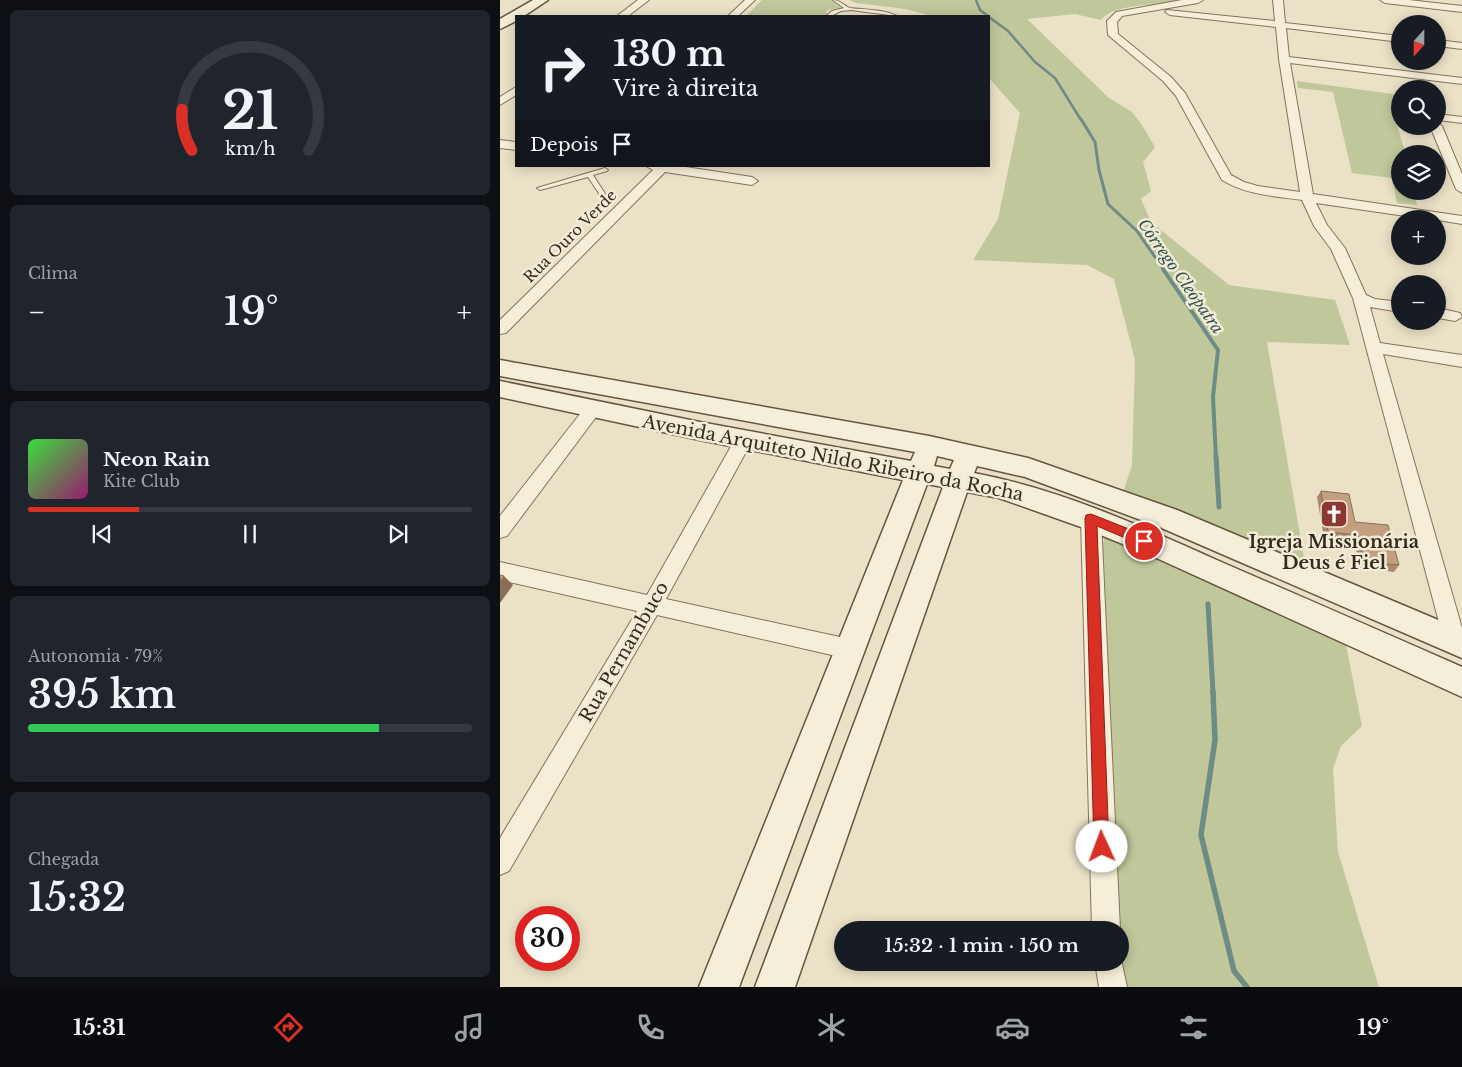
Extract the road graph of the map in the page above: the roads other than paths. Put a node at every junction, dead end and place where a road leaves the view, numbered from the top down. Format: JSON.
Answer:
{"nodes":[{"id":1,"x":644,"y":0,"type":"edge"},
{"id":2,"x":750,"y":0,"type":"edge"},
{"id":3,"x":835,"y":0,"type":"edge"},
{"id":4,"x":1198,"y":0,"type":"edge"},
{"id":5,"x":1278,"y":0,"type":"edge"},
{"id":6,"x":1385,"y":0,"type":"edge"},
{"id":7,"x":548,"y":2,"type":"edge"},
{"id":8,"x":1145,"y":8,"type":"junction"},
{"id":9,"x":1462,"y":9,"type":"edge"},
{"id":10,"x":849,"y":10,"type":"junction"},
{"id":11,"x":523,"y":15,"type":"edge"},
{"id":12,"x":534,"y":15,"type":"edge"},
{"id":13,"x":624,"y":15,"type":"edge"},
{"id":14,"x":734,"y":15,"type":"edge"},
{"id":15,"x":829,"y":15,"type":"edge"},
{"id":16,"x":892,"y":15,"type":"edge"},
{"id":17,"x":515,"y":19,"type":"edge"},
{"id":18,"x":1281,"y":25,"type":"junction"},
{"id":19,"x":500,"y":27,"type":"edge"},
{"id":20,"x":515,"y":27,"type":"edge"},
{"id":21,"x":500,"y":35,"type":"edge"},
{"id":22,"x":1391,"y":38,"type":"edge"},
{"id":23,"x":1446,"y":44,"type":"edge"},
{"id":24,"x":1462,"y":46,"type":"edge"},
{"id":25,"x":1284,"y":59,"type":"junction"},
{"id":26,"x":1418,"y":75,"type":"junction"},
{"id":27,"x":1419,"y":80,"type":"edge"},
{"id":28,"x":1462,"y":81,"type":"edge"},
{"id":29,"x":514,"y":85,"type":"edge"},
{"id":30,"x":500,"y":102,"type":"edge"},
{"id":31,"x":1446,"y":118,"type":"edge"},
{"id":32,"x":1462,"y":120,"type":"edge"},
{"id":33,"x":1441,"y":135,"type":"edge"},
{"id":34,"x":500,"y":144,"type":"edge"},
{"id":35,"x":515,"y":146,"type":"edge"},
{"id":36,"x":1457,"y":165,"type":"edge"},
{"id":37,"x":659,"y":167,"type":"edge"},
{"id":38,"x":605,"y":170,"type":"dead end"},
{"id":39,"x":590,"y":174,"type":"junction"},
{"id":40,"x":752,"y":181,"type":"dead end"},
{"id":41,"x":540,"y":188,"type":"dead end"},
{"id":42,"x":1462,"y":189,"type":"edge"},
{"id":43,"x":1307,"y":198,"type":"junction"},
{"id":44,"x":608,"y":204,"type":"dead end"},
{"id":45,"x":1462,"y":220,"type":"edge"},
{"id":46,"x":1360,"y":298,"type":"junction"},
{"id":47,"x":1391,"y":306,"type":"edge"},
{"id":48,"x":1446,"y":314,"type":"edge"},
{"id":49,"x":1455,"y":316,"type":"dead end"},
{"id":50,"x":500,"y":329,"type":"edge"},
{"id":51,"x":1374,"y":347,"type":"junction"},
{"id":52,"x":1462,"y":361,"type":"edge"},
{"id":53,"x":500,"y":368,"type":"edge"},
{"id":54,"x":500,"y":389,"type":"edge"},
{"id":55,"x":593,"y":409,"type":"junction"},
{"id":56,"x":744,"y":439,"type":"junction"},
{"id":57,"x":924,"y":459,"type":"junction"},
{"id":58,"x":964,"y":467,"type":"junction"},
{"id":59,"x":1091,"y":519,"type":"junction"},
{"id":60,"x":500,"y":530,"type":"edge"},
{"id":61,"x":500,"y":571,"type":"edge"},
{"id":62,"x":652,"y":605,"type":"junction"},
{"id":63,"x":1458,"y":643,"type":"edge"},
{"id":64,"x":849,"y":649,"type":"junction"},
{"id":65,"x":1461,"y":684,"type":"edge"},
{"id":66,"x":500,"y":862,"type":"edge"},
{"id":67,"x":1105,"y":921,"type":"edge"},
{"id":68,"x":1110,"y":971,"type":"edge"},
{"id":69,"x":719,"y":987,"type":"edge"},
{"id":70,"x":775,"y":987,"type":"edge"},
{"id":71,"x":1113,"y":987,"type":"edge"}],
"edges":[{"from":1,"to":13,"type":"street"},
{"from":2,"to":14,"type":"street"},
{"from":3,"to":10,"type":"lane"},
{"from":4,"to":8,"type":"street"},
{"from":5,"to":18,"type":"street"},
{"from":6,"to":9,"type":"street"},
{"from":7,"to":11,"type":"main road"},
{"from":7,"to":12,"type":"main road"},
{"from":8,"to":18,"type":"street"},
{"from":8,"to":43,"type":"street"},
{"from":10,"to":15,"type":"lane"},
{"from":10,"to":16,"type":"lane"},
{"from":17,"to":19,"type":"main road"},
{"from":18,"to":22,"type":"street"},
{"from":18,"to":25,"type":"street"},
{"from":19,"to":21,"type":"main road"},
{"from":20,"to":21,"type":"main road"},
{"from":23,"to":24,"type":"street"},
{"from":25,"to":26,"type":"street"},
{"from":25,"to":43,"type":"street"},
{"from":26,"to":27,"type":"street"},
{"from":26,"to":28,"type":"street"},
{"from":29,"to":30,"type":"street"},
{"from":31,"to":32,"type":"street"},
{"from":33,"to":36,"type":"street"},
{"from":34,"to":35,"type":"street"},
{"from":36,"to":42,"type":"street"},
{"from":37,"to":40,"type":"street"},
{"from":37,"to":50,"type":"street","name":"Rua Ouro Verde"},
{"from":38,"to":39,"type":"lane"},
{"from":39,"to":41,"type":"lane"},
{"from":39,"to":44,"type":"lane"},
{"from":43,"to":45,"type":"street"},
{"from":43,"to":46,"type":"street"},
{"from":46,"to":47,"type":"street"},
{"from":46,"to":51,"type":"street"},
{"from":48,"to":49,"type":"street"},
{"from":51,"to":52,"type":"street"},
{"from":51,"to":63,"type":"street"},
{"from":53,"to":57,"type":"main road","name":"Avenida Arquiteto Nildo Ribeiro da Rocha"},
{"from":54,"to":55,"type":"main road","name":"Avenida Arquiteto Nildo Ribeiro da Rocha"},
{"from":55,"to":56,"type":"main road","name":"Avenida Arquiteto Nildo Ribeiro da Rocha"},
{"from":55,"to":60,"type":"street"},
{"from":56,"to":57,"type":"main road","name":"Avenida Arquiteto Nildo Ribeiro da Rocha"},
{"from":56,"to":62,"type":"street","name":"Rua Pernambuco"},
{"from":57,"to":58,"type":"main road","name":"Avenida Arquiteto Nildo Ribeiro da Rocha"},
{"from":57,"to":64,"type":"main road"},
{"from":58,"to":59,"type":"main road","name":"Avenida Arquiteto Nildo Ribeiro da Rocha"},
{"from":58,"to":63,"type":"main road","name":"Avenida Arquiteto Nildo Ribeiro da Rocha"},
{"from":58,"to":70,"type":"main road"},
{"from":59,"to":65,"type":"main road","name":"Avenida Arquiteto Nildo Ribeiro da Rocha"},
{"from":59,"to":67,"type":"street"},
{"from":61,"to":62,"type":"street"},
{"from":62,"to":64,"type":"street"},
{"from":62,"to":66,"type":"street","name":"Rua Pernambuco"},
{"from":63,"to":65,"type":"main road"},
{"from":64,"to":69,"type":"main road"},
{"from":68,"to":71,"type":"street"}]}
